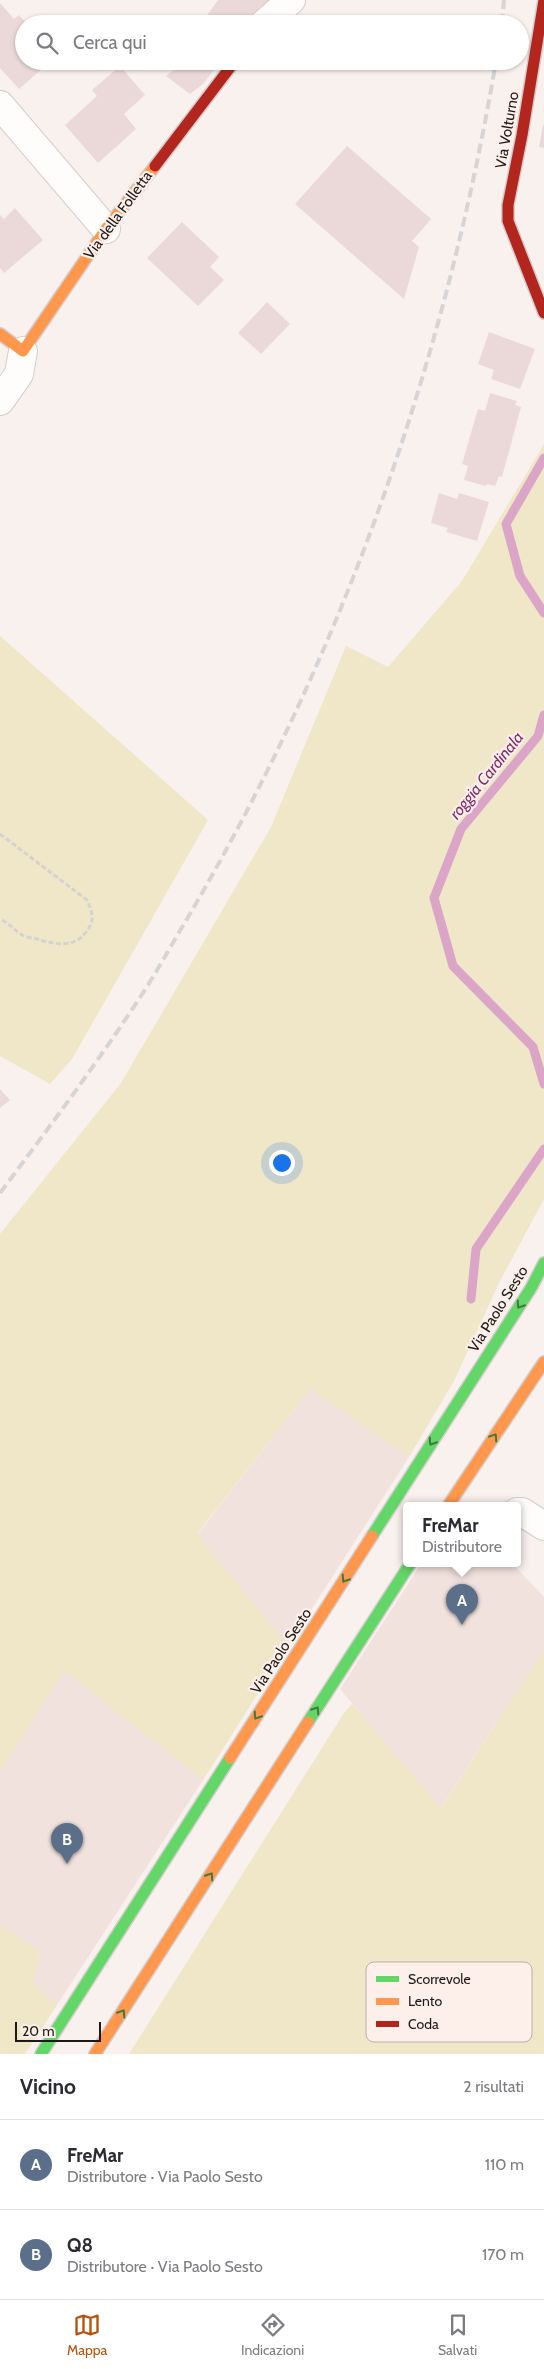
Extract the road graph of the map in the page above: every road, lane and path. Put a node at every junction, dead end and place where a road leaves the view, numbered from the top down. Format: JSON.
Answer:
{"nodes":[{"id":1,"x":291,"y":0,"type":"edge"},
{"id":2,"x":544,"y":0,"type":"edge"},
{"id":3,"x":274,"y":15,"type":"edge"},
{"id":4,"x":229,"y":70,"type":"edge"},
{"id":5,"x":0,"y":105,"type":"edge"},
{"id":6,"x":106,"y":229,"type":"junction"},
{"id":7,"x":544,"y":313,"type":"edge"},
{"id":8,"x":0,"y":334,"type":"edge"},
{"id":9,"x":23,"y":351,"type":"junction"},
{"id":10,"x":0,"y":401,"type":"edge"},
{"id":11,"x":0,"y":834,"type":"edge"},
{"id":12,"x":0,"y":919,"type":"edge"},
{"id":13,"x":544,"y":1263,"type":"edge"},
{"id":14,"x":544,"y":1362,"type":"edge"},
{"id":15,"x":451,"y":1502,"type":"edge"},
{"id":16,"x":521,"y":1512,"type":"edge"},
{"id":17,"x":544,"y":1526,"type":"edge"},
{"id":18,"x":408,"y":1567,"type":"edge"},
{"id":19,"x":41,"y":2054,"type":"edge"},
{"id":20,"x":95,"y":2054,"type":"edge"}],
"edges":[{"from":1,"to":3,"type":"street"},
{"from":2,"to":7,"type":"street","name":"Via Volturno"},
{"from":4,"to":6,"type":"street","name":"Via della Folletta"},
{"from":5,"to":6,"type":"street"},
{"from":6,"to":9,"type":"street","name":"Via della Folletta"},
{"from":8,"to":9,"type":"street"},
{"from":9,"to":10,"type":"street"},
{"from":11,"to":12,"type":"path"},
{"from":13,"to":19,"type":"street","name":"Via Paolo Sesto","one_way":true},
{"from":15,"to":14,"type":"street","one_way":true},
{"from":16,"to":17,"type":"street"},
{"from":20,"to":18,"type":"street","one_way":true}]}
